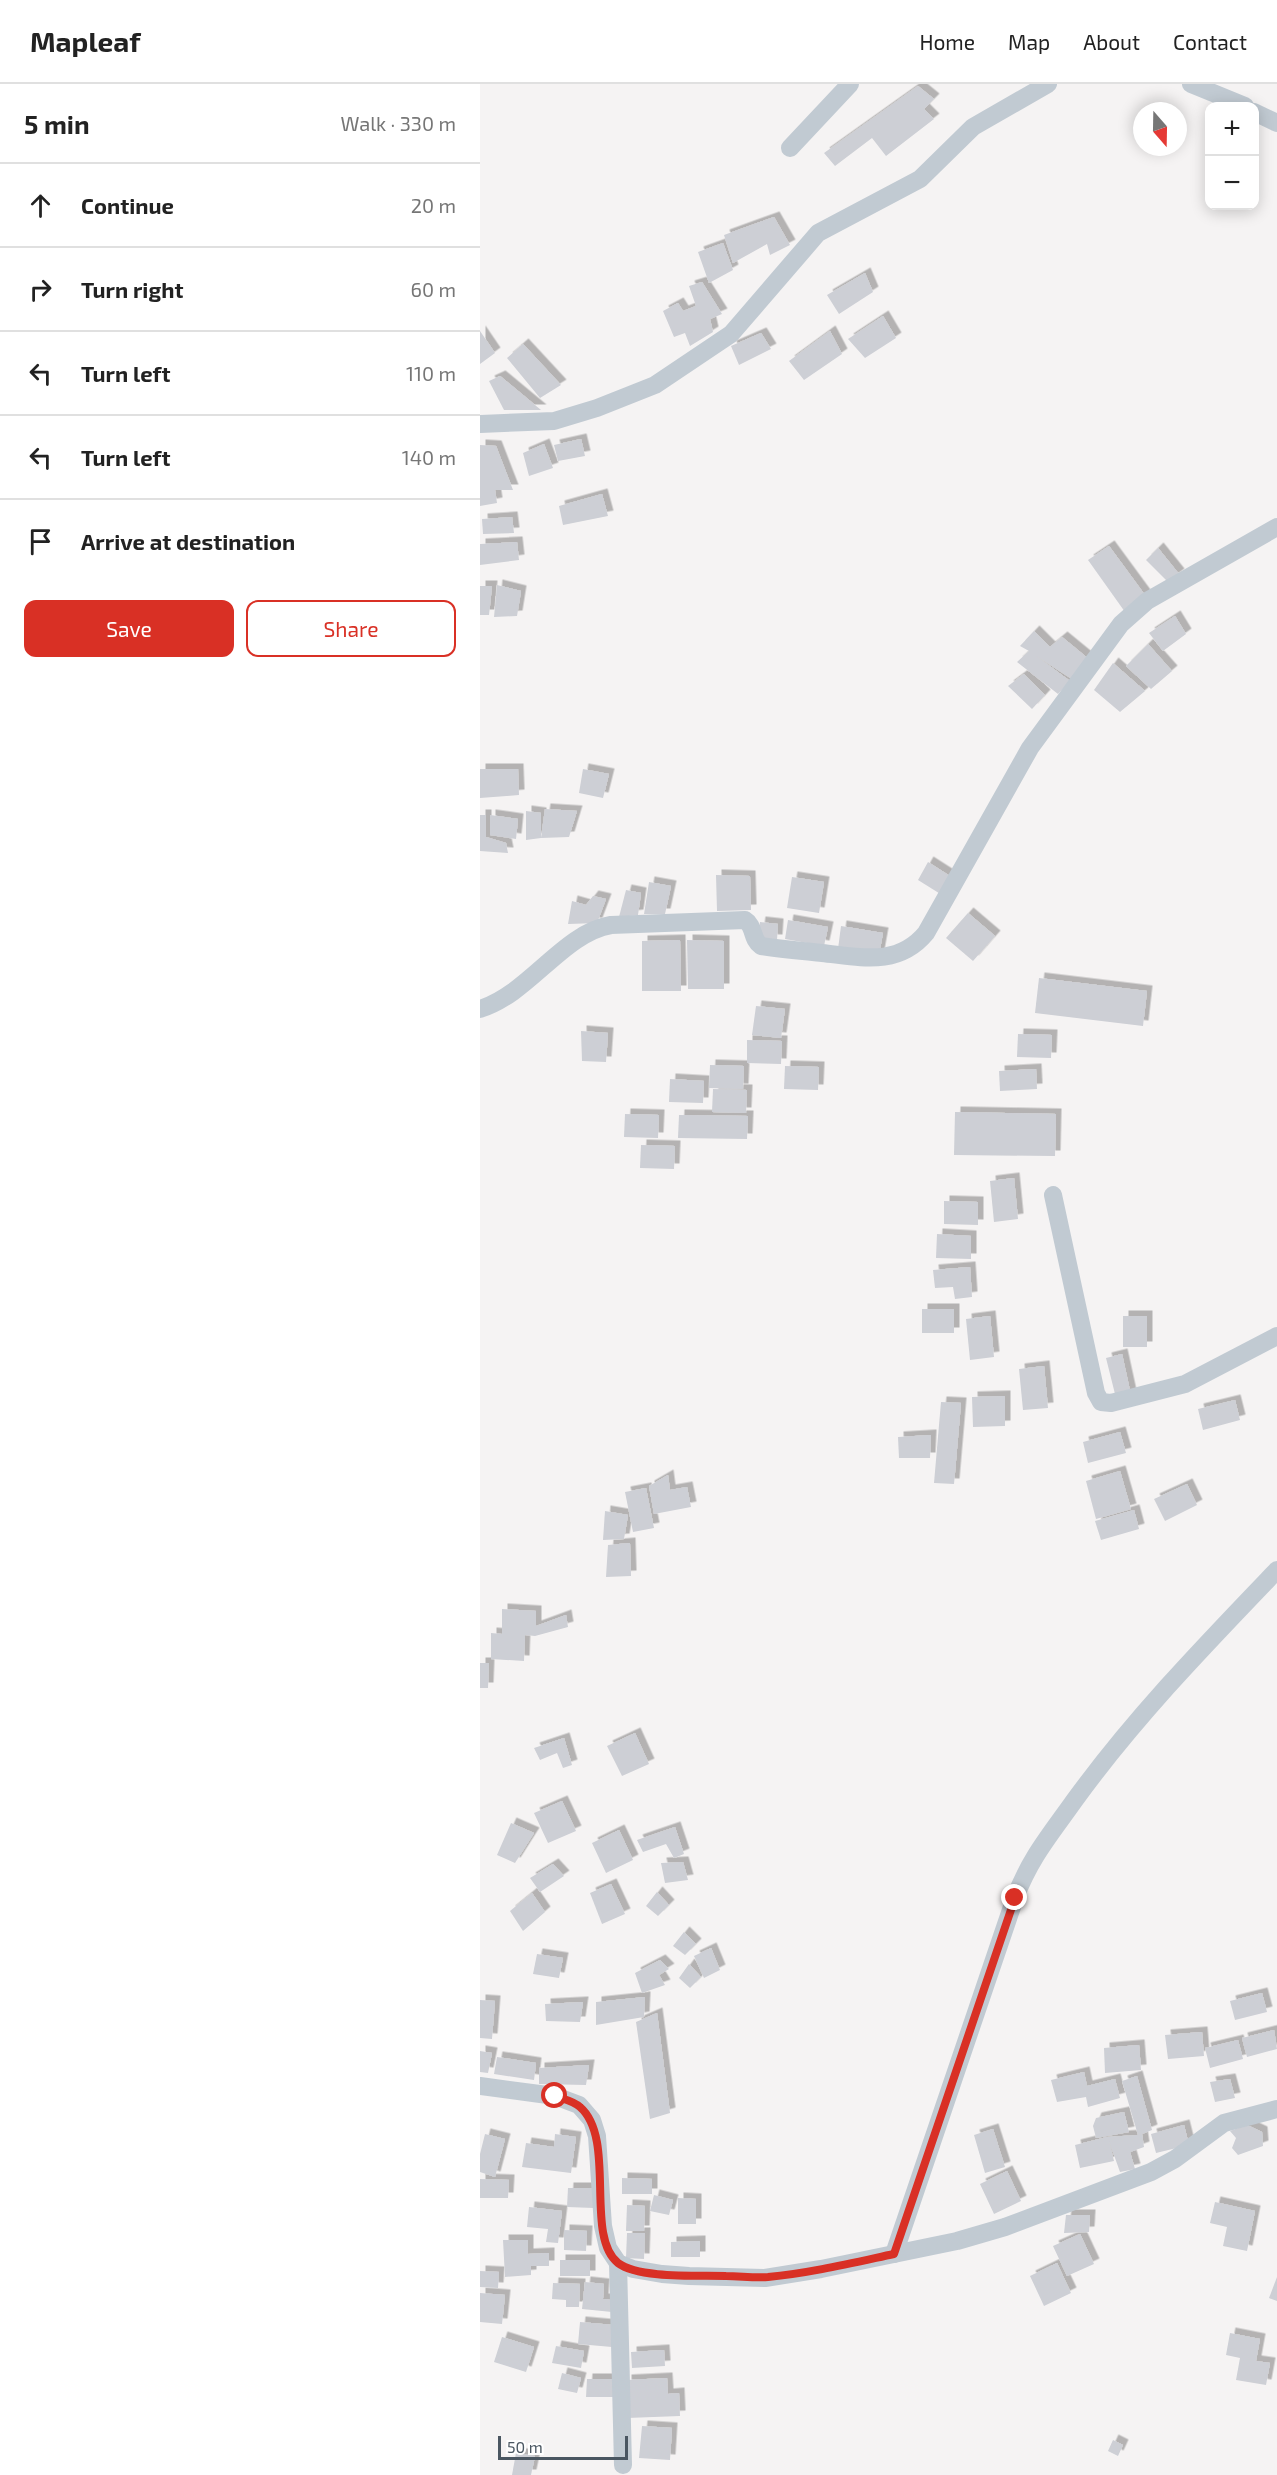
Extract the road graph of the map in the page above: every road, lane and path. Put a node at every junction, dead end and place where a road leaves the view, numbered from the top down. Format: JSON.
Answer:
{"nodes":[{"id":1,"x":850,"y":84,"type":"edge"},
{"id":2,"x":1048,"y":84,"type":"edge"},
{"id":3,"x":1191,"y":84,"type":"edge"},
{"id":4,"x":1235,"y":102,"type":"edge"},
{"id":5,"x":1259,"y":114,"type":"edge"},
{"id":6,"x":1277,"y":123,"type":"edge"},
{"id":7,"x":790,"y":148,"type":"dead end"},
{"id":8,"x":480,"y":424,"type":"edge"},
{"id":9,"x":1277,"y":527,"type":"edge"},
{"id":10,"x":480,"y":1009,"type":"edge"},
{"id":11,"x":1053,"y":1195,"type":"dead end"},
{"id":12,"x":1277,"y":1336,"type":"edge"},
{"id":13,"x":1277,"y":1570,"type":"edge"},
{"id":14,"x":480,"y":2086,"type":"edge"},
{"id":15,"x":1277,"y":2109,"type":"edge"},
{"id":16,"x":894,"y":2254,"type":"junction"},
{"id":17,"x":618,"y":2263,"type":"junction"},
{"id":18,"x":623,"y":2465,"type":"dead end"}],
"edges":[{"from":1,"to":7,"type":"street"},
{"from":2,"to":8,"type":"street"},
{"from":3,"to":4,"type":"street"},
{"from":5,"to":6,"type":"street"},
{"from":9,"to":10,"type":"street"},
{"from":11,"to":12,"type":"street"},
{"from":13,"to":16,"type":"street"},
{"from":14,"to":17,"type":"street"},
{"from":15,"to":16,"type":"street"},
{"from":16,"to":17,"type":"street"},
{"from":17,"to":18,"type":"street"}]}
